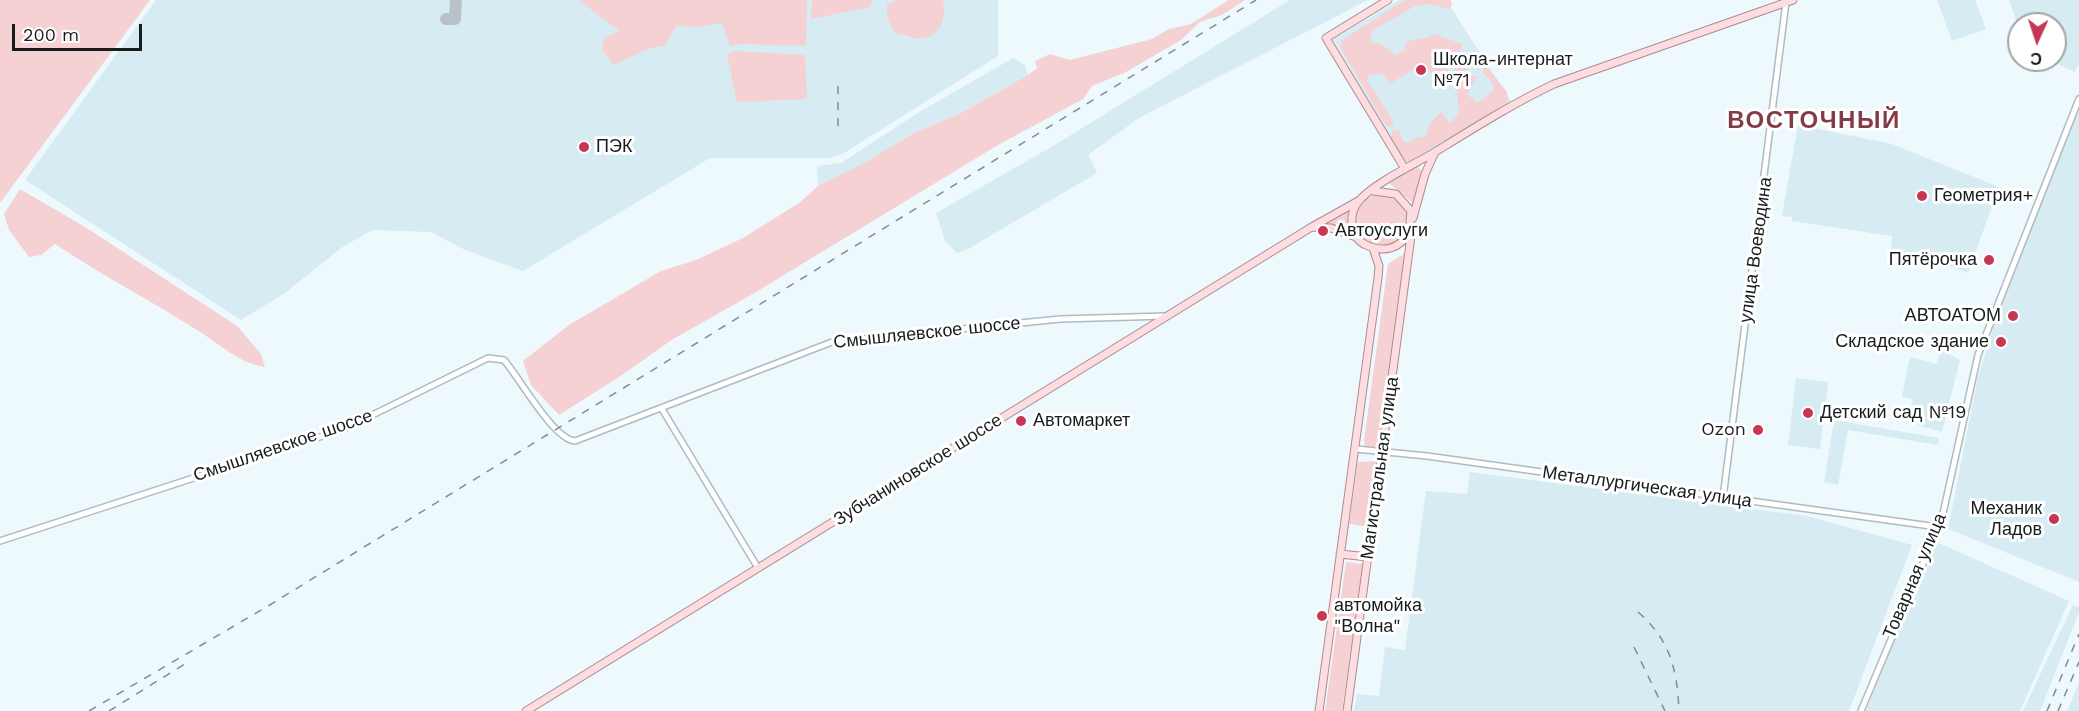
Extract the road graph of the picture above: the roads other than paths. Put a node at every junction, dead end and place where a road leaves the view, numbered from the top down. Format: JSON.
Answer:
{"nodes":[{"id":1,"x":1388,"y":0,"type":"edge"},
{"id":2,"x":1790,"y":1,"type":"edge"},
{"id":3,"x":2079,"y":99,"type":"edge"},
{"id":4,"x":1435,"y":152,"type":"junction"},
{"id":5,"x":1405,"y":169,"type":"junction"},
{"id":6,"x":1373,"y":191,"type":"junction"},
{"id":7,"x":1360,"y":200,"type":"junction"},
{"id":8,"x":1412,"y":226,"type":"junction"},
{"id":9,"x":1310,"y":228,"type":"junction"},
{"id":10,"x":1357,"y":237,"type":"junction"},
{"id":11,"x":1373,"y":248,"type":"junction"},
{"id":12,"x":1168,"y":316,"type":"junction"},
{"id":13,"x":662,"y":409,"type":"junction"},
{"id":14,"x":1356,"y":449,"type":"junction"},
{"id":15,"x":1383,"y":450,"type":"junction"},
{"id":16,"x":1723,"y":498,"type":"junction"},
{"id":17,"x":1938,"y":527,"type":"junction"},
{"id":18,"x":0,"y":541,"type":"edge"},
{"id":19,"x":1340,"y":554,"type":"junction"},
{"id":20,"x":1368,"y":557,"type":"junction"},
{"id":21,"x":759,"y":568,"type":"junction"},
{"id":22,"x":526,"y":711,"type":"edge"},
{"id":23,"x":1319,"y":711,"type":"edge"},
{"id":24,"x":1347,"y":711,"type":"edge"},
{"id":25,"x":1861,"y":711,"type":"edge"}],
"edges":[{"from":1,"to":5,"type":"main road"},
{"from":2,"to":4,"type":"main road"},
{"from":2,"to":16,"type":"street","name":"улица Воеводина"},
{"from":3,"to":17,"type":"street","name":"Товарная улица"},
{"from":4,"to":5,"type":"main road"},
{"from":4,"to":8,"type":"main road"},
{"from":5,"to":6,"type":"main road"},
{"from":6,"to":7,"type":"main road"},
{"from":6,"to":8,"type":"main road"},
{"from":7,"to":9,"type":"main road","name":"Зубчаниновское шоссе"},
{"from":7,"to":10,"type":"main road"},
{"from":8,"to":11,"type":"main road"},
{"from":8,"to":15,"type":"main road","name":"Магистральная улица"},
{"from":9,"to":10,"type":"main road"},
{"from":9,"to":12,"type":"main road","name":"Зубчаниновское шоссе"},
{"from":10,"to":11,"type":"main road"},
{"from":11,"to":14,"type":"main road","name":"Магистральная улица"},
{"from":12,"to":13,"type":"street","name":"Смышляевское шоссе"},
{"from":12,"to":21,"type":"main road","name":"Зубчаниновское шоссе"},
{"from":13,"to":18,"type":"street","name":"Смышляевское шоссе"},
{"from":13,"to":21,"type":"street"},
{"from":14,"to":15,"type":"street","name":"Металлургическая улица"},
{"from":14,"to":19,"type":"main road","name":"Магистральная улица"},
{"from":15,"to":16,"type":"street","name":"Металлургическая улица"},
{"from":15,"to":20,"type":"main road","name":"Магистральная улица"},
{"from":16,"to":17,"type":"street","name":"Металлургическая улица"},
{"from":17,"to":25,"type":"street","name":"Товарная улица"},
{"from":19,"to":20,"type":"main road"},
{"from":19,"to":23,"type":"main road","name":"Магистральная улица"},
{"from":20,"to":24,"type":"main road","name":"Магистральная улица"},
{"from":21,"to":22,"type":"main road","name":"Зубчаниновское шоссе"}]}
